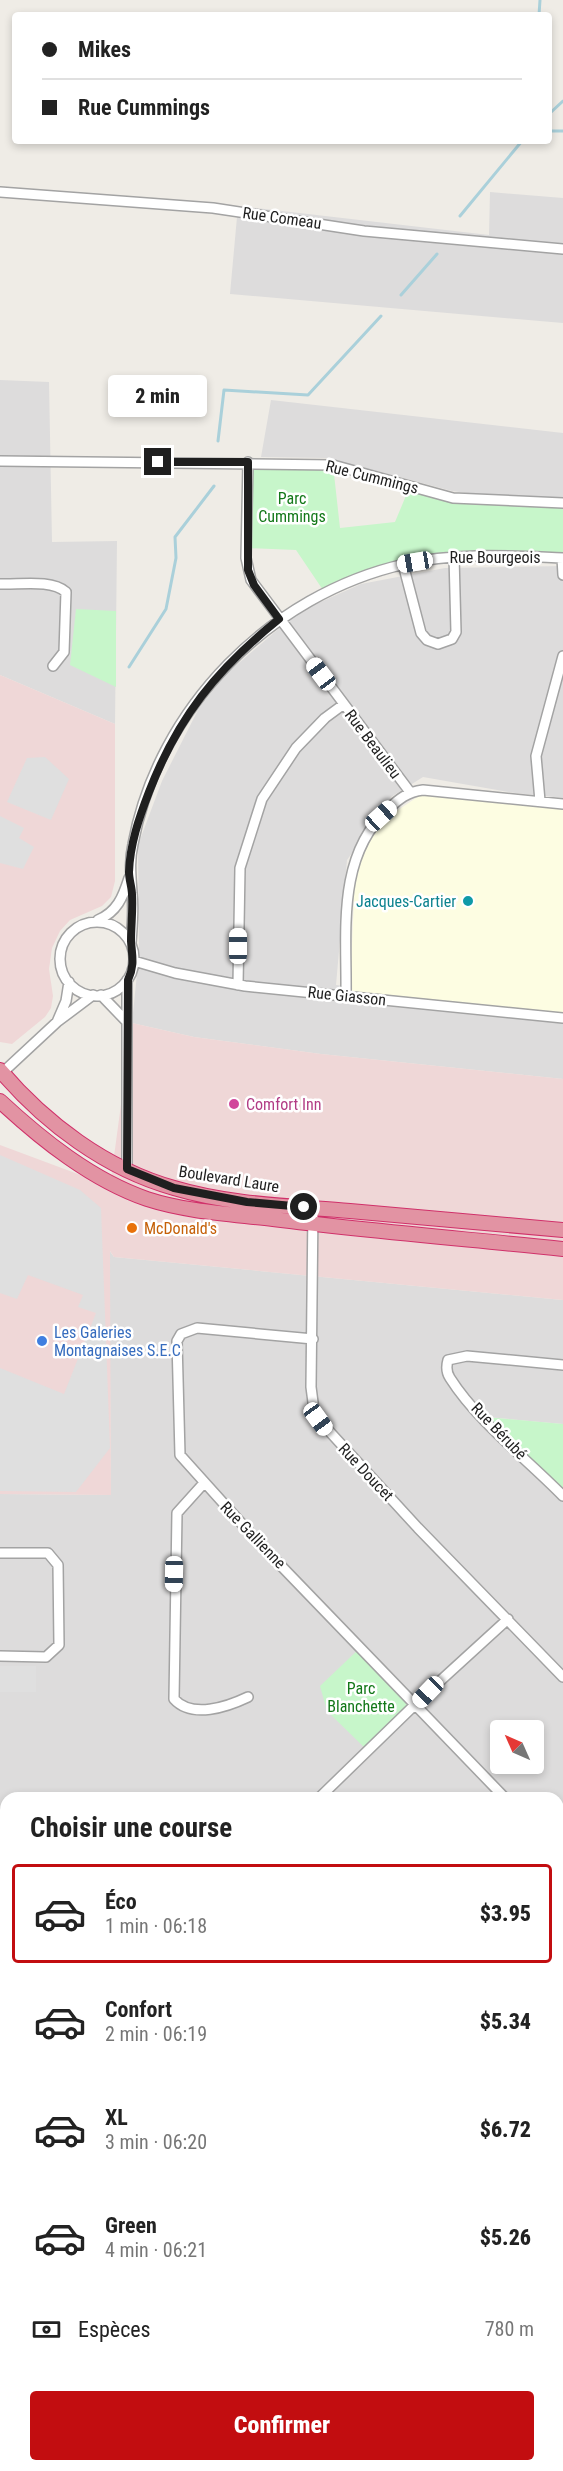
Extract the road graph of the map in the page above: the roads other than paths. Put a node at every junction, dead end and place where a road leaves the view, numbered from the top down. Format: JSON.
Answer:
{"nodes":[{"id":1,"x":0,"y":192,"type":"edge"},
{"id":2,"x":563,"y":249,"type":"edge"},
{"id":3,"x":0,"y":460,"type":"edge"},
{"id":4,"x":248,"y":462,"type":"junction"},
{"id":5,"x":563,"y":503,"type":"edge"},
{"id":6,"x":454,"y":556,"type":"junction"},
{"id":7,"x":563,"y":558,"type":"edge"},
{"id":8,"x":403,"y":564,"type":"junction"},
{"id":9,"x":563,"y":575,"type":"edge"},
{"id":10,"x":0,"y":584,"type":"edge"},
{"id":11,"x":279,"y":619,"type":"junction"},
{"id":12,"x":563,"y":656,"type":"edge"},
{"id":13,"x":52,"y":666,"type":"dead end"},
{"id":14,"x":344,"y":704,"type":"junction"},
{"id":15,"x":410,"y":792,"type":"junction"},
{"id":16,"x":540,"y":801,"type":"junction"},
{"id":17,"x":563,"y":804,"type":"edge"},
{"id":18,"x":129,"y":876,"type":"junction"},
{"id":19,"x":94,"y":922,"type":"junction"},
{"id":20,"x":131,"y":943,"type":"junction"},
{"id":21,"x":134,"y":961,"type":"junction"},
{"id":22,"x":128,"y":980,"type":"junction"},
{"id":23,"x":69,"y":982,"type":"junction"},
{"id":24,"x":238,"y":985,"type":"junction"},
{"id":25,"x":97,"y":995,"type":"junction"},
{"id":26,"x":346,"y":996,"type":"junction"},
{"id":27,"x":563,"y":1018,"type":"edge"},
{"id":28,"x":57,"y":1022,"type":"junction"},
{"id":29,"x":127,"y":1022,"type":"junction"},
{"id":30,"x":1,"y":1073,"type":"edge"},
{"id":31,"x":0,"y":1101,"type":"edge"},
{"id":32,"x":127,"y":1169,"type":"junction"},
{"id":33,"x":314,"y":1208,"type":"junction"},
{"id":34,"x":314,"y":1224,"type":"junction"},
{"id":35,"x":563,"y":1230,"type":"edge"},
{"id":36,"x":563,"y":1249,"type":"edge"},
{"id":37,"x":313,"y":1339,"type":"junction"},
{"id":38,"x":563,"y":1365,"type":"edge"},
{"id":39,"x":204,"y":1484,"type":"junction"},
{"id":40,"x":563,"y":1496,"type":"edge"},
{"id":41,"x":0,"y":1553,"type":"edge"},
{"id":42,"x":508,"y":1619,"type":"junction"},
{"id":43,"x":0,"y":1656,"type":"edge"},
{"id":44,"x":563,"y":1677,"type":"edge"},
{"id":45,"x":248,"y":1697,"type":"dead end"},
{"id":46,"x":415,"y":1705,"type":"junction"},
{"id":47,"x":325,"y":1792,"type":"edge"},
{"id":48,"x":496,"y":1792,"type":"edge"}],
"edges":[{"from":1,"to":2,"type":"street","name":"Rue Comeau"},
{"from":3,"to":4,"type":"street","name":"Rue Cummings"},
{"from":4,"to":5,"type":"street","name":"Rue Cummings"},
{"from":4,"to":11,"type":"street","name":"Rue Beaulieu"},
{"from":6,"to":7,"type":"street","name":"Rue Bourgeois"},
{"from":6,"to":8,"type":"street","name":"Rue Bourgeois"},
{"from":6,"to":8,"type":"street"},
{"from":7,"to":9,"type":"street"},
{"from":8,"to":11,"type":"street","name":"Rue Bourgeois"},
{"from":10,"to":13,"type":"street"},
{"from":11,"to":14,"type":"street","name":"Rue Beaulieu"},
{"from":11,"to":18,"type":"street","name":"Rue Bourgeois"},
{"from":12,"to":16,"type":"street"},
{"from":14,"to":15,"type":"street","name":"Rue Beaulieu"},
{"from":14,"to":24,"type":"street"},
{"from":15,"to":16,"type":"street","name":"Rue Beaulieu"},
{"from":15,"to":26,"type":"street"},
{"from":16,"to":17,"type":"street","name":"Rue Beaulieu"},
{"from":18,"to":19,"type":"street","name":"Rue Bourgeois"},
{"from":18,"to":20,"type":"street","name":"Rue Bourgeois"},
{"from":19,"to":20,"type":"street"},
{"from":19,"to":23,"type":"street"},
{"from":20,"to":21,"type":"street"},
{"from":21,"to":22,"type":"street"},
{"from":21,"to":24,"type":"street","name":"Rue Giasson"},
{"from":22,"to":25,"type":"street"},
{"from":22,"to":29,"type":"street"},
{"from":23,"to":25,"type":"street"},
{"from":23,"to":28,"type":"street"},
{"from":24,"to":26,"type":"street","name":"Rue Giasson"},
{"from":25,"to":28,"type":"street"},
{"from":25,"to":29,"type":"street"},
{"from":26,"to":27,"type":"street","name":"Rue Giasson"},
{"from":28,"to":30,"type":"street"},
{"from":29,"to":32,"type":"street"},
{"from":30,"to":32,"type":"highway","name":"Boulevard Laure"},
{"from":31,"to":34,"type":"highway","name":"Boulevard Laure"},
{"from":32,"to":33,"type":"highway","name":"Boulevard Laure"},
{"from":33,"to":34,"type":"street","name":"Rue Doucet"},
{"from":33,"to":35,"type":"highway","name":"Boulevard Laure"},
{"from":34,"to":36,"type":"highway","name":"Boulevard Laure"},
{"from":34,"to":37,"type":"street","name":"Rue Doucet"},
{"from":37,"to":39,"type":"street","name":"Rue Gallienne"},
{"from":37,"to":42,"type":"street","name":"Rue Doucet"},
{"from":38,"to":40,"type":"street","name":"Rue Bérubé"},
{"from":39,"to":45,"type":"street"},
{"from":39,"to":46,"type":"street","name":"Rue Gallienne"},
{"from":41,"to":43,"type":"street"},
{"from":42,"to":44,"type":"street","name":"Rue Doucet"},
{"from":42,"to":46,"type":"street"},
{"from":46,"to":47,"type":"street"},
{"from":46,"to":48,"type":"street","name":"Rue Gallienne"}]}
